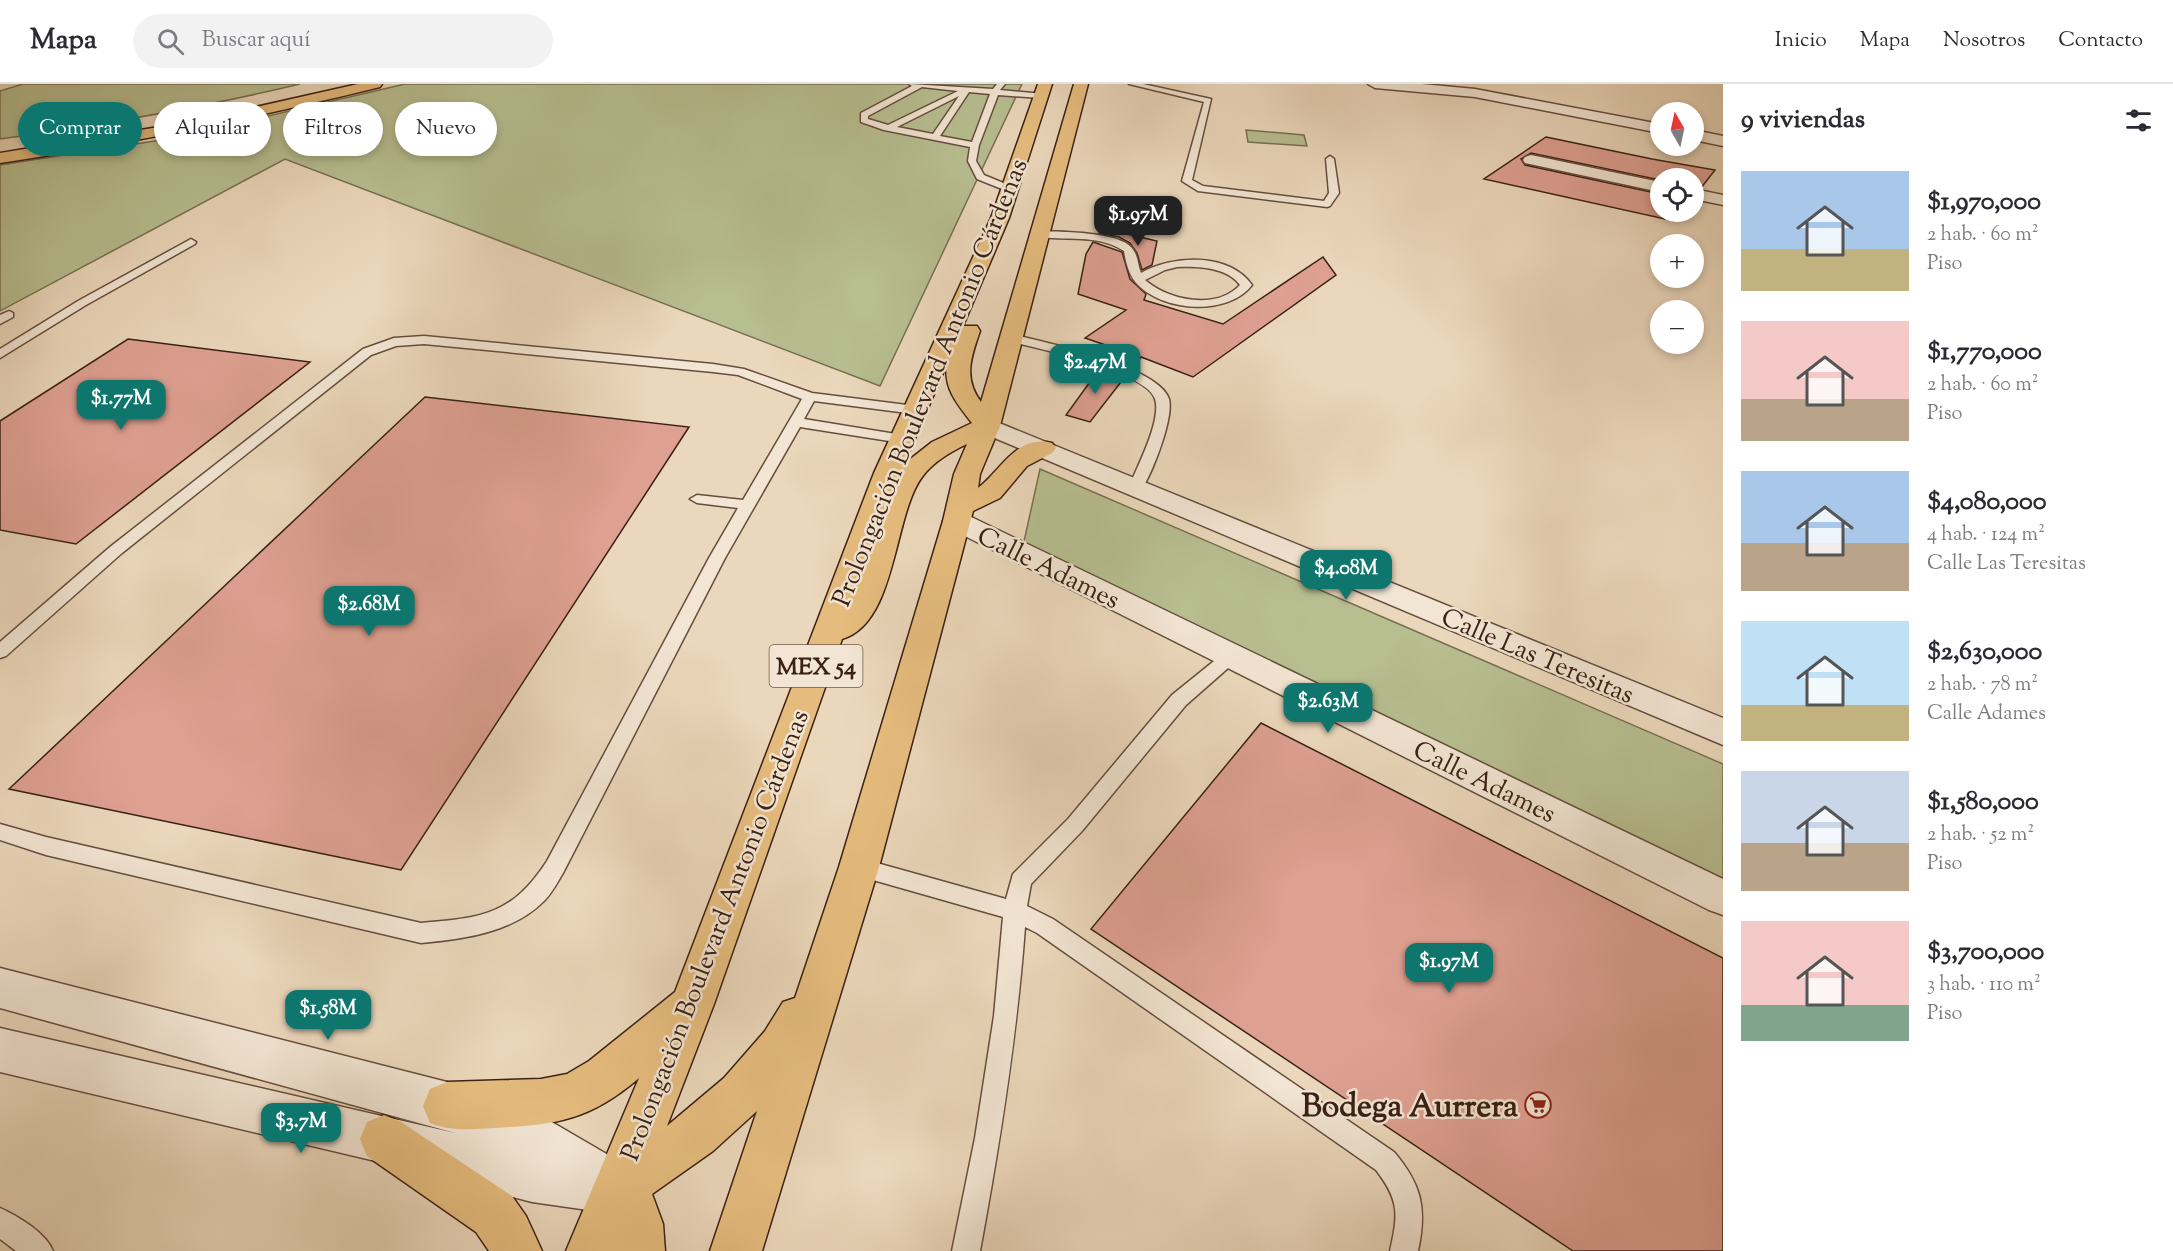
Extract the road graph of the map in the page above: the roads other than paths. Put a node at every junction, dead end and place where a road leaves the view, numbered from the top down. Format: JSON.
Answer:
{"nodes":[{"id":1,"x":333,"y":84,"type":"edge"},
{"id":2,"x":375,"y":84,"type":"edge"},
{"id":3,"x":1000,"y":84,"type":"edge"},
{"id":4,"x":1080,"y":84,"type":"edge"},
{"id":5,"x":1133,"y":84,"type":"edge"},
{"id":6,"x":1375,"y":84,"type":"edge"},
{"id":7,"x":919,"y":85,"type":"edge"},
{"id":8,"x":968,"y":87,"type":"edge"},
{"id":9,"x":1043,"y":90,"type":"edge"},
{"id":10,"x":995,"y":93,"type":"junction"},
{"id":11,"x":1650,"y":127,"type":"edge"},
{"id":12,"x":889,"y":128,"type":"junction"},
{"id":13,"x":935,"y":137,"type":"junction"},
{"id":14,"x":1704,"y":137,"type":"edge"},
{"id":15,"x":1723,"y":141,"type":"edge"},
{"id":16,"x":975,"y":145,"type":"junction"},
{"id":17,"x":0,"y":147,"type":"edge"},
{"id":18,"x":0,"y":158,"type":"edge"},
{"id":19,"x":1330,"y":159,"type":"dead end"},
{"id":20,"x":1531,"y":160,"type":"dead end"},
{"id":21,"x":1650,"y":185,"type":"edge"},
{"id":22,"x":1010,"y":189,"type":"junction"},
{"id":23,"x":1704,"y":196,"type":"edge"},
{"id":24,"x":1723,"y":200,"type":"edge"},
{"id":25,"x":191,"y":242,"type":"dead end"},
{"id":26,"x":1037,"y":242,"type":"junction"},
{"id":27,"x":1129,"y":254,"type":"junction"},
{"id":28,"x":981,"y":258,"type":"junction"},
{"id":29,"x":1139,"y":279,"type":"junction"},
{"id":30,"x":1011,"y":338,"type":"junction"},
{"id":31,"x":0,"y":354,"type":"edge"},
{"id":32,"x":810,"y":397,"type":"junction"},
{"id":33,"x":915,"y":410,"type":"junction"},
{"id":34,"x":795,"y":422,"type":"junction"},
{"id":35,"x":987,"y":426,"type":"junction"},
{"id":36,"x":902,"y":439,"type":"junction"},
{"id":37,"x":1043,"y":448,"type":"junction"},
{"id":38,"x":1136,"y":487,"type":"junction"},
{"id":39,"x":697,"y":499,"type":"dead end"},
{"id":40,"x":748,"y":506,"type":"junction"},
{"id":41,"x":959,"y":514,"type":"junction"},
{"id":42,"x":825,"y":642,"type":"junction"},
{"id":43,"x":0,"y":652,"type":"edge"},
{"id":44,"x":1230,"y":657,"type":"junction"},
{"id":45,"x":1723,"y":732,"type":"edge"},
{"id":46,"x":0,"y":832,"type":"edge"},
{"id":47,"x":859,"y":867,"type":"junction"},
{"id":48,"x":1723,"y":898,"type":"edge"},
{"id":49,"x":1015,"y":911,"type":"junction"},
{"id":50,"x":824,"y":975,"type":"junction"},
{"id":51,"x":0,"y":988,"type":"edge"},
{"id":52,"x":692,"y":1004,"type":"junction"},
{"id":53,"x":0,"y":1050,"type":"edge"},
{"id":54,"x":447,"y":1106,"type":"junction"},
{"id":55,"x":384,"y":1139,"type":"junction"},
{"id":56,"x":616,"y":1188,"type":"junction"},
{"id":57,"x":0,"y":1222,"type":"edge"},
{"id":58,"x":39,"y":1251,"type":"edge"},
{"id":59,"x":516,"y":1251,"type":"edge"},
{"id":60,"x":592,"y":1251,"type":"edge"},
{"id":61,"x":639,"y":1251,"type":"edge"},
{"id":62,"x":736,"y":1251,"type":"edge"},
{"id":63,"x":966,"y":1251,"type":"edge"},
{"id":64,"x":1404,"y":1251,"type":"edge"}],
"edges":[{"from":1,"to":17,"type":"main road"},
{"from":2,"to":18,"type":"main road"},
{"from":3,"to":10,"type":"lane"},
{"from":4,"to":26,"type":"main road","name":"Prolongación Boulevard Antonio Cárdenas"},
{"from":5,"to":19,"type":"lane"},
{"from":6,"to":11,"type":"street"},
{"from":7,"to":8,"type":"lane"},
{"from":7,"to":12,"type":"lane"},
{"from":8,"to":10,"type":"lane"},
{"from":8,"to":12,"type":"lane"},
{"from":8,"to":13,"type":"lane"},
{"from":9,"to":10,"type":"lane"},
{"from":9,"to":22,"type":"main road","name":"Prolongación Boulevard Antonio Cárdenas","number":"MEX 54"},
{"from":10,"to":16,"type":"lane"},
{"from":12,"to":13,"type":"lane"},
{"from":13,"to":16,"type":"lane"},
{"from":14,"to":15,"type":"street"},
{"from":16,"to":22,"type":"lane"},
{"from":20,"to":21,"type":"street"},
{"from":22,"to":28,"type":"main road","name":"Prolongación Boulevard Antonio Cárdenas","number":"MEX 54"},
{"from":23,"to":24,"type":"street"},
{"from":25,"to":31,"type":"lane"},
{"from":26,"to":27,"type":"lane"},
{"from":26,"to":27,"type":"lane"},
{"from":26,"to":30,"type":"main road","name":"Prolongación Boulevard Antonio Cárdenas"},
{"from":27,"to":29,"type":"lane"},
{"from":28,"to":33,"type":"main road","name":"Prolongación Boulevard Antonio Cárdenas","number":"MEX 54"},
{"from":28,"to":35,"type":"main road"},
{"from":29,"to":29,"type":"lane"},
{"from":30,"to":35,"type":"main road","name":"Prolongación Boulevard Antonio Cárdenas"},
{"from":30,"to":38,"type":"lane"},
{"from":32,"to":33,"type":"lane"},
{"from":32,"to":34,"type":"lane"},
{"from":32,"to":43,"type":"lane"},
{"from":33,"to":36,"type":"main road","name":"Prolongación Boulevard Antonio Cárdenas","number":"MEX 54"},
{"from":34,"to":36,"type":"lane"},
{"from":34,"to":40,"type":"lane"},
{"from":35,"to":37,"type":"street","name":"Calle Las Teresitas"},
{"from":35,"to":41,"type":"main road","name":"Prolongación Boulevard Antonio Cárdenas"},
{"from":35,"to":42,"type":"main road"},
{"from":36,"to":42,"type":"main road","name":"Prolongación Boulevard Antonio Cárdenas","number":"MEX 54"},
{"from":37,"to":38,"type":"street","name":"Calle Las Teresitas"},
{"from":37,"to":41,"type":"main road"},
{"from":38,"to":45,"type":"street","name":"Calle Las Teresitas"},
{"from":39,"to":40,"type":"lane"},
{"from":40,"to":46,"type":"lane"},
{"from":41,"to":44,"type":"street","name":"Calle Adames"},
{"from":41,"to":47,"type":"main road","name":"Prolongación Boulevard Antonio Cárdenas"},
{"from":42,"to":52,"type":"main road","name":"Prolongación Boulevard Antonio Cárdenas","number":"MEX 54"},
{"from":44,"to":48,"type":"street","name":"Calle Adames"},
{"from":44,"to":49,"type":"lane"},
{"from":47,"to":49,"type":"lane"},
{"from":47,"to":50,"type":"main road","name":"Prolongación Boulevard Antonio Cárdenas"},
{"from":49,"to":63,"type":"lane"},
{"from":49,"to":64,"type":"lane"},
{"from":50,"to":56,"type":"main road"},
{"from":50,"to":62,"type":"main road","name":"Prolongación Boulevard Antonio Cárdenas"},
{"from":51,"to":54,"type":"street"},
{"from":52,"to":54,"type":"main road"},
{"from":52,"to":56,"type":"main road","name":"Prolongación Boulevard Antonio Cárdenas","number":"MEX 54"},
{"from":53,"to":55,"type":"street"},
{"from":54,"to":56,"type":"street"},
{"from":55,"to":56,"type":"street"},
{"from":55,"to":59,"type":"main road"},
{"from":56,"to":60,"type":"main road","name":"Prolongación Boulevard Antonio Cárdenas","number":"MEX 54"},
{"from":56,"to":61,"type":"main road"},
{"from":57,"to":58,"type":"lane"}]}
